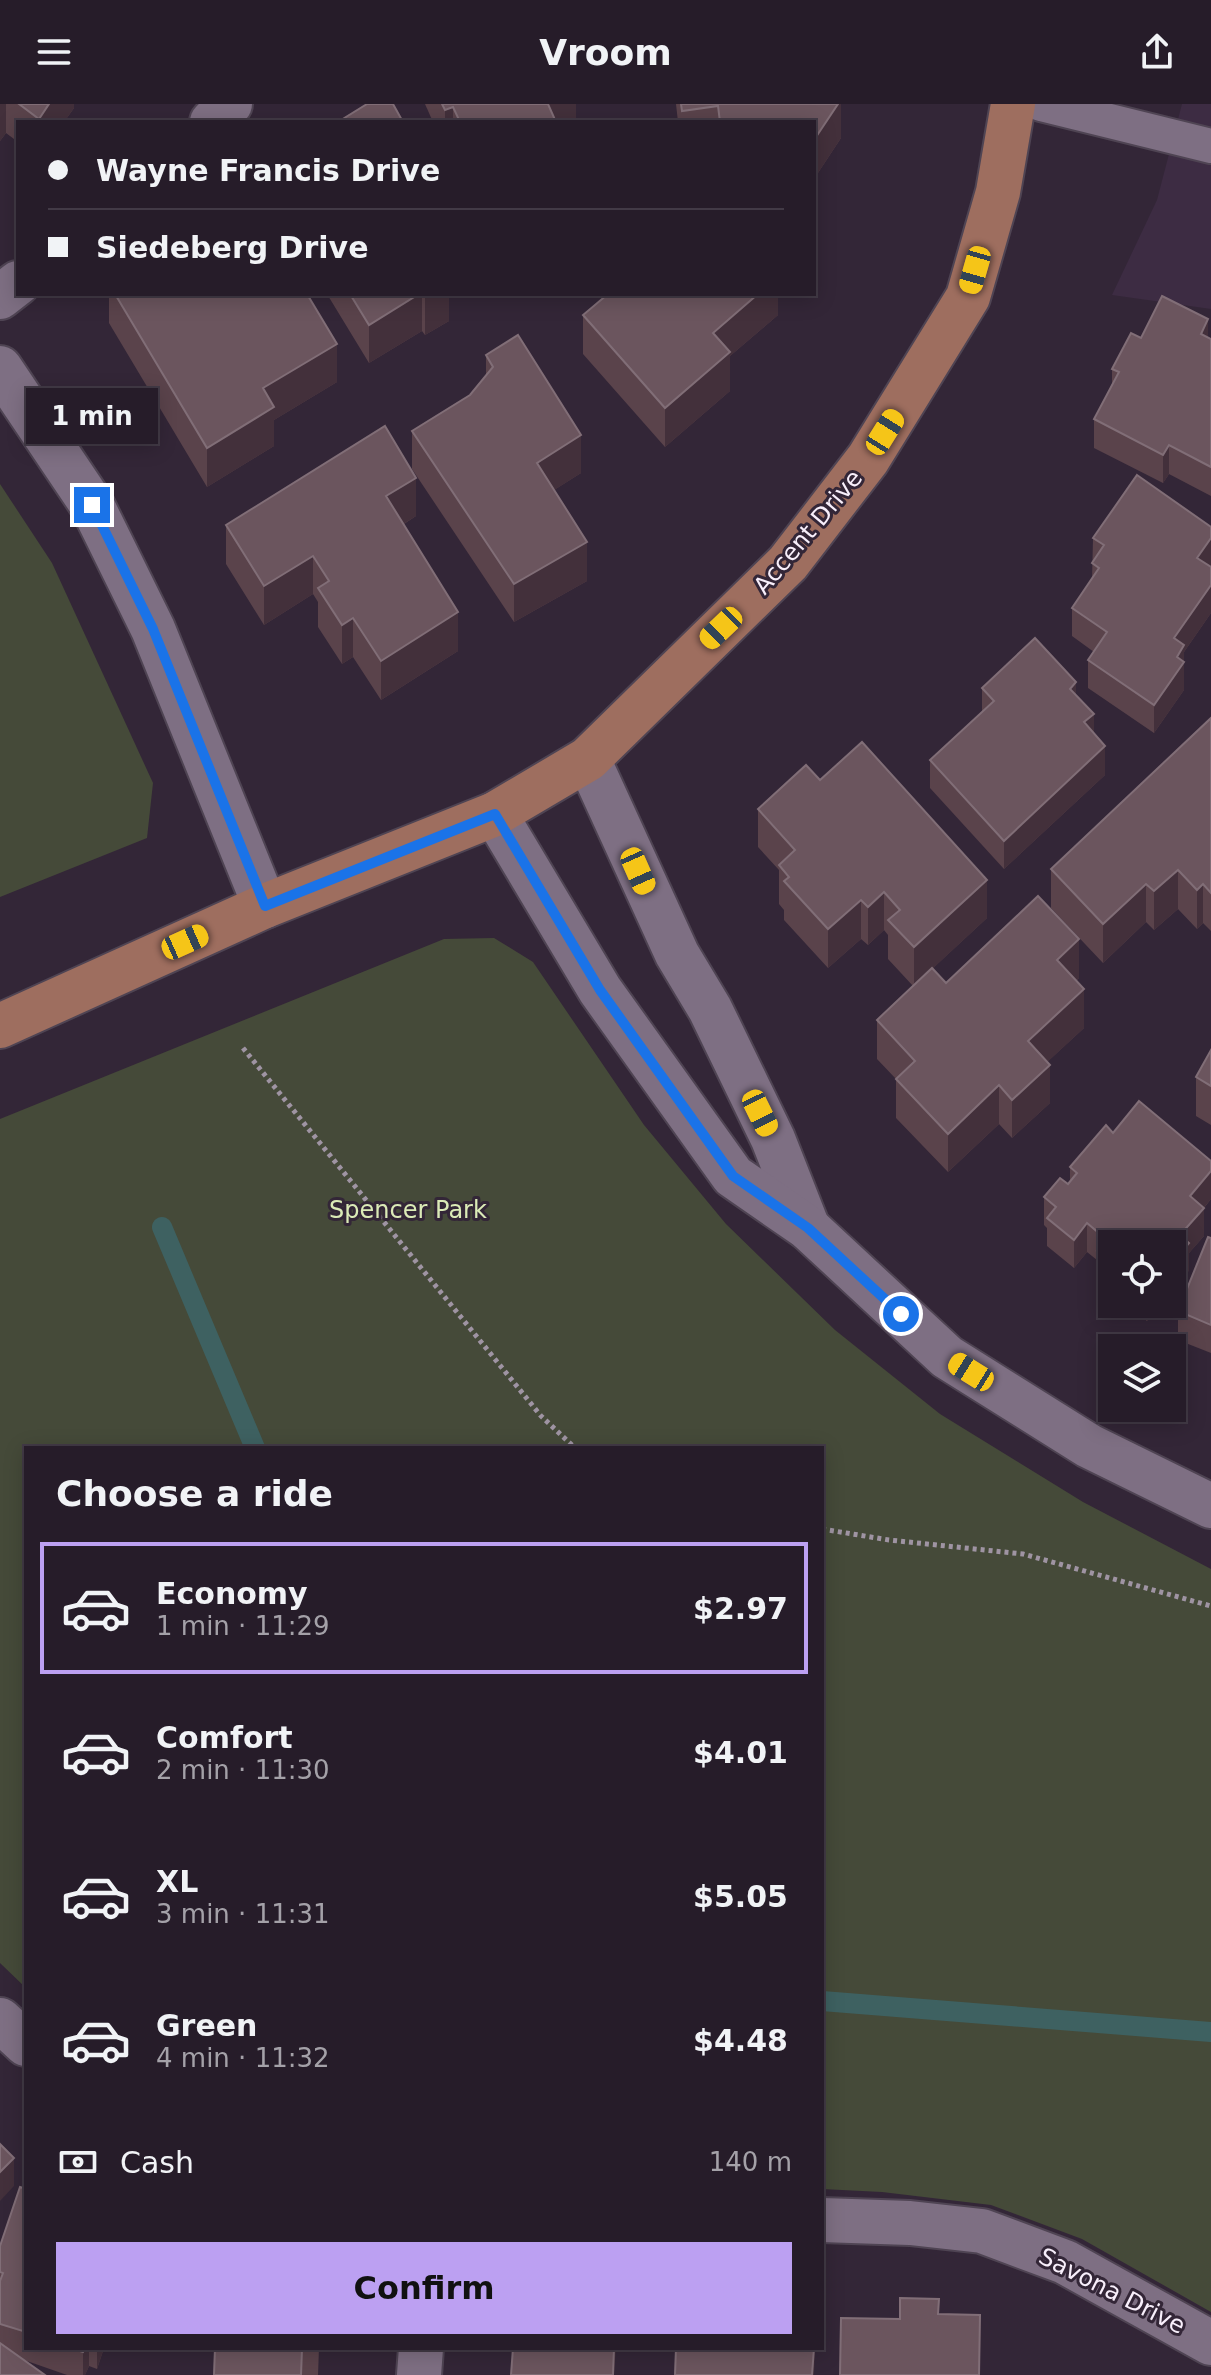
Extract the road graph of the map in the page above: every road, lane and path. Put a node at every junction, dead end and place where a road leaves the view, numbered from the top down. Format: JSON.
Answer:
{"nodes":[{"id":1,"x":230,"y":104,"type":"edge"},
{"id":2,"x":1013,"y":104,"type":"edge"},
{"id":3,"x":1041,"y":104,"type":"edge"},
{"id":4,"x":214,"y":120,"type":"edge"},
{"id":5,"x":1211,"y":146,"type":"edge"},
{"id":6,"x":16,"y":285,"type":"edge"},
{"id":7,"x":0,"y":297,"type":"edge"},
{"id":8,"x":0,"y":368,"type":"edge"},
{"id":9,"x":588,"y":759,"type":"junction"},
{"id":10,"x":495,"y":814,"type":"junction"},
{"id":11,"x":265,"y":906,"type":"junction"},
{"id":12,"x":0,"y":1026,"type":"edge"},
{"id":13,"x":243,"y":1048,"type":"dead end"},
{"id":14,"x":808,"y":1228,"type":"junction"},
{"id":15,"x":573,"y":1446,"type":"edge"},
{"id":16,"x":1211,"y":1506,"type":"edge"},
{"id":17,"x":824,"y":1529,"type":"edge"},
{"id":18,"x":1211,"y":1606,"type":"edge"},
{"id":19,"x":0,"y":2020,"type":"edge"},
{"id":20,"x":24,"y":2042,"type":"edge"},
{"id":21,"x":824,"y":2220,"type":"edge"},
{"id":22,"x":1211,"y":2343,"type":"edge"},
{"id":23,"x":421,"y":2350,"type":"edge"},
{"id":24,"x":419,"y":2375,"type":"edge"}],
"edges":[{"from":1,"to":4,"type":"street"},
{"from":2,"to":9,"type":"main road","name":"Accent Drive"},
{"from":3,"to":5,"type":"lane"},
{"from":6,"to":7,"type":"street"},
{"from":8,"to":11,"type":"street"},
{"from":9,"to":10,"type":"main road","name":"Accent Drive"},
{"from":9,"to":14,"type":"street"},
{"from":10,"to":11,"type":"main road","name":"Accent Drive"},
{"from":10,"to":14,"type":"street"},
{"from":11,"to":12,"type":"main road","name":"Accent Drive"},
{"from":13,"to":15,"type":"path"},
{"from":14,"to":16,"type":"street"},
{"from":17,"to":18,"type":"path"},
{"from":19,"to":20,"type":"street"},
{"from":21,"to":22,"type":"street","name":"Savona Drive"},
{"from":23,"to":24,"type":"street"}]}
